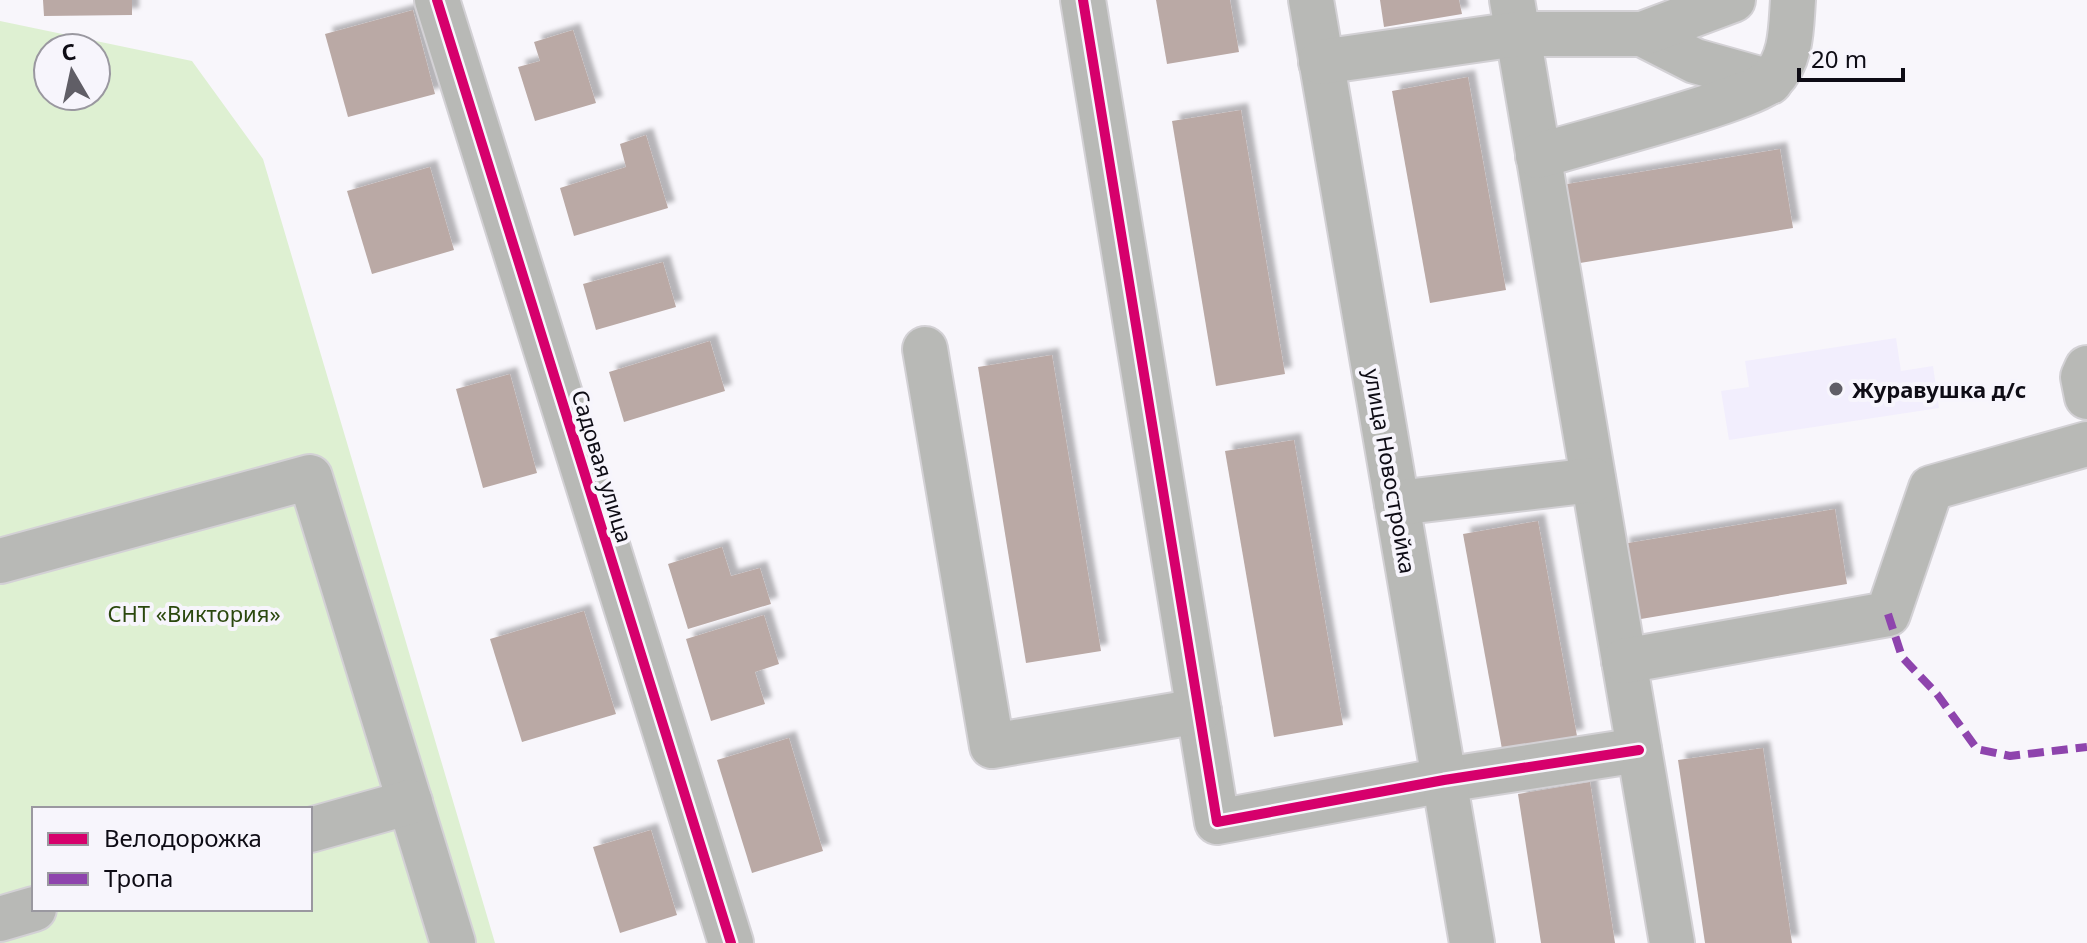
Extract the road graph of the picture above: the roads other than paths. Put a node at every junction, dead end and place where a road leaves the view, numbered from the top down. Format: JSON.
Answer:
{"nodes":[{"id":1,"x":437,"y":0,"type":"edge"},
{"id":2,"x":1083,"y":0,"type":"edge"},
{"id":3,"x":1311,"y":0,"type":"edge"},
{"id":4,"x":1733,"y":0,"type":"edge"},
{"id":5,"x":1793,"y":0,"type":"edge"},
{"id":6,"x":1515,"y":17,"type":"edge"},
{"id":7,"x":1642,"y":34,"type":"junction"},
{"id":8,"x":1321,"y":62,"type":"junction"},
{"id":9,"x":1770,"y":82,"type":"junction"},
{"id":10,"x":1538,"y":156,"type":"junction"},
{"id":11,"x":925,"y":349,"type":"dead end"},
{"id":12,"x":2087,"y":368,"type":"edge"},
{"id":13,"x":2087,"y":397,"type":"edge"},
{"id":14,"x":2087,"y":444,"type":"edge"},
{"id":15,"x":1593,"y":480,"type":"junction"},
{"id":16,"x":1397,"y":503,"type":"junction"},
{"id":17,"x":0,"y":561,"type":"edge"},
{"id":18,"x":1624,"y":661,"type":"junction"},
{"id":19,"x":1199,"y":711,"type":"junction"},
{"id":20,"x":1639,"y":750,"type":"junction"},
{"id":21,"x":1444,"y":780,"type":"junction"},
{"id":22,"x":410,"y":802,"type":"junction"},
{"id":23,"x":312,"y":829,"type":"edge"},
{"id":24,"x":32,"y":910,"type":"edge"},
{"id":25,"x":0,"y":919,"type":"edge"},
{"id":26,"x":453,"y":943,"type":"edge"},
{"id":27,"x":731,"y":943,"type":"edge"},
{"id":28,"x":1472,"y":943,"type":"edge"},
{"id":29,"x":1672,"y":943,"type":"edge"}],
"edges":[{"from":1,"to":27,"type":"street","name":"Садовая улица"},
{"from":2,"to":19,"type":"street"},
{"from":3,"to":8,"type":"street","name":"улица Новостройка"},
{"from":4,"to":7,"type":"street"},
{"from":5,"to":9,"type":"street"},
{"from":6,"to":7,"type":"street"},
{"from":6,"to":8,"type":"street"},
{"from":6,"to":10,"type":"street"},
{"from":7,"to":9,"type":"street"},
{"from":8,"to":16,"type":"street","name":"улица Новостройка"},
{"from":9,"to":10,"type":"street"},
{"from":10,"to":15,"type":"street"},
{"from":11,"to":19,"type":"street"},
{"from":12,"to":13,"type":"street"},
{"from":14,"to":18,"type":"street"},
{"from":15,"to":16,"type":"street"},
{"from":15,"to":18,"type":"street"},
{"from":16,"to":21,"type":"street","name":"улица Новостройка"},
{"from":17,"to":22,"type":"street"},
{"from":18,"to":20,"type":"street"},
{"from":19,"to":21,"type":"street"},
{"from":20,"to":21,"type":"street"},
{"from":20,"to":29,"type":"street"},
{"from":21,"to":28,"type":"street","name":"улица Новостройка"},
{"from":22,"to":23,"type":"street"},
{"from":22,"to":26,"type":"street"},
{"from":24,"to":25,"type":"street"}]}
